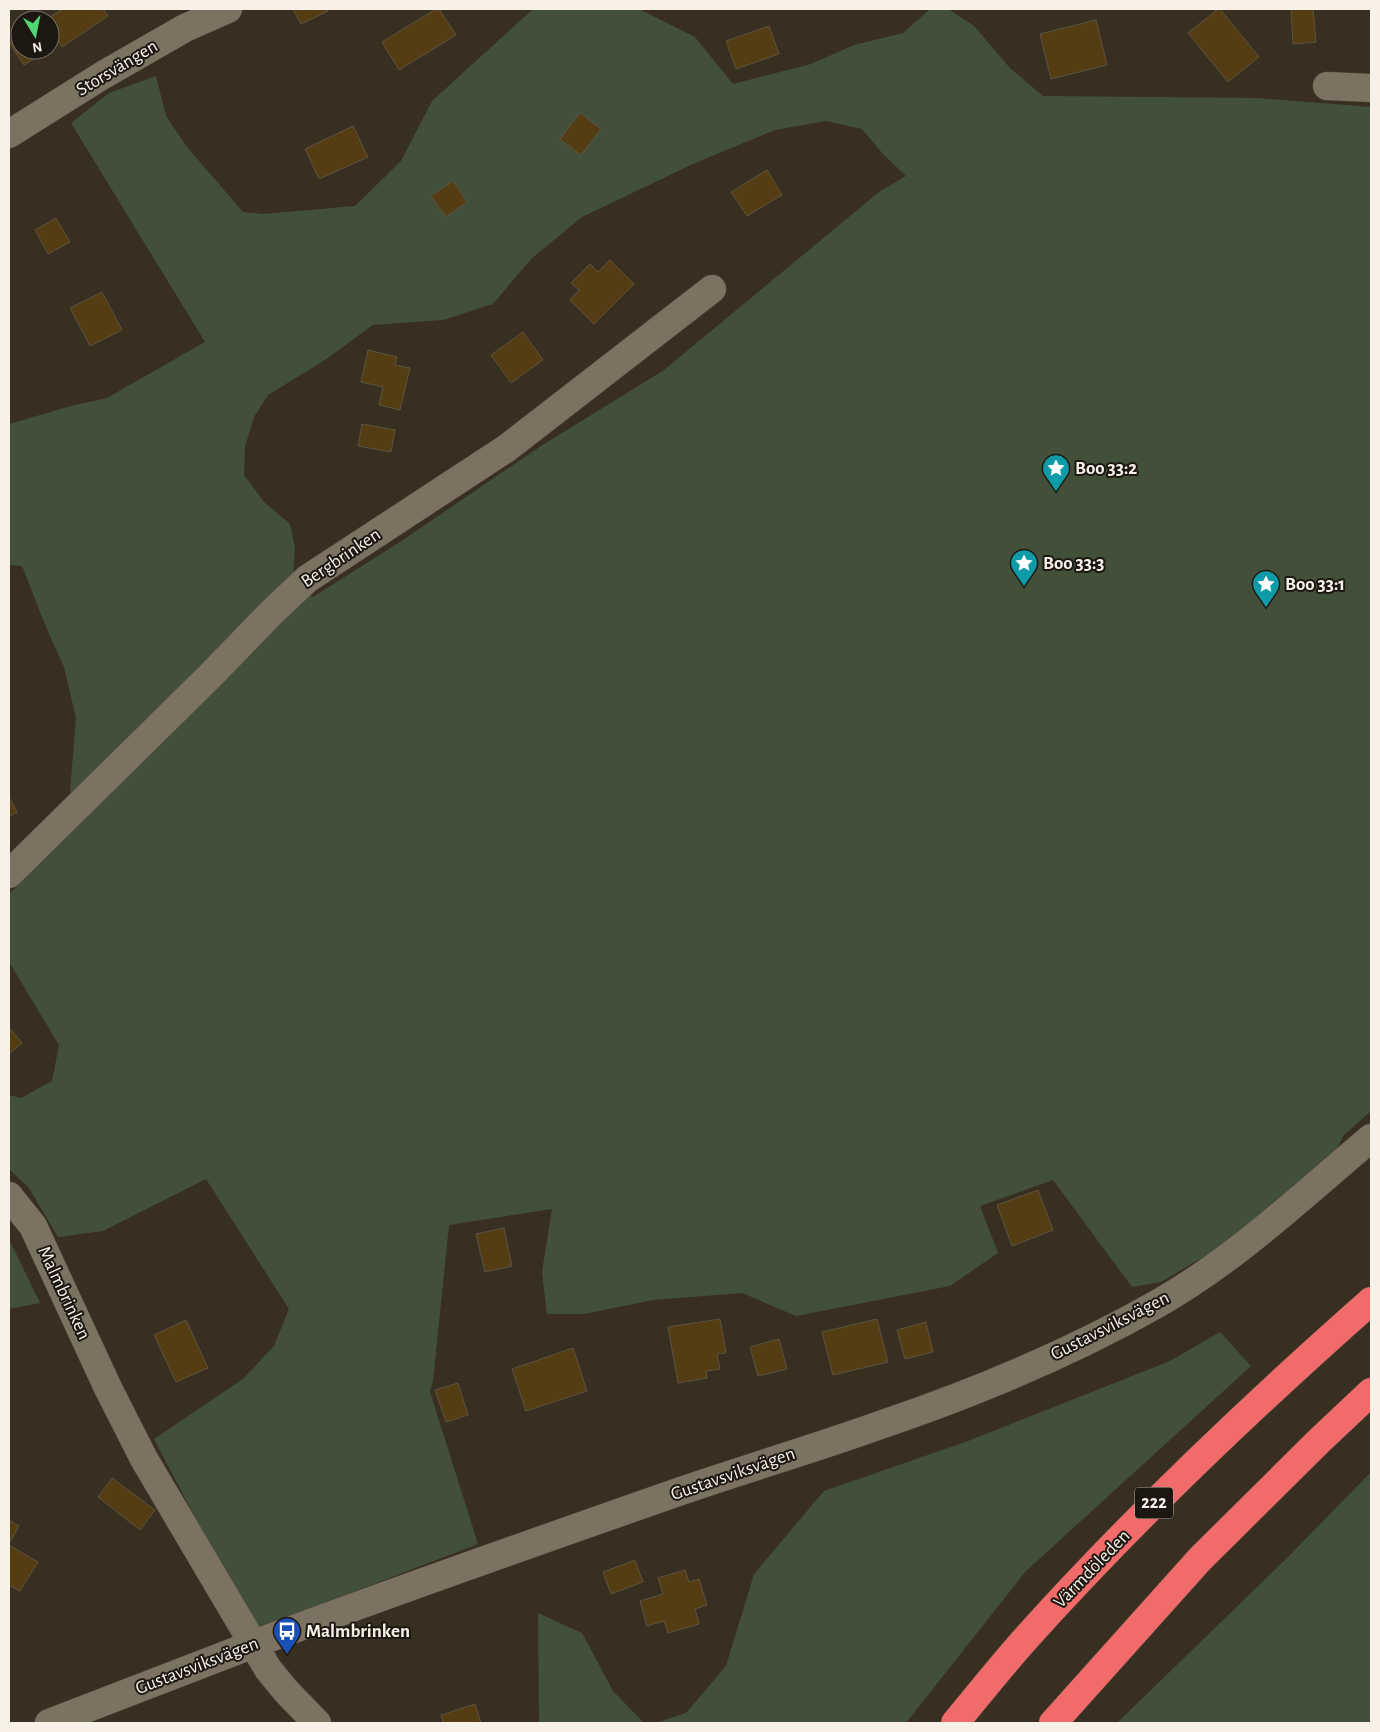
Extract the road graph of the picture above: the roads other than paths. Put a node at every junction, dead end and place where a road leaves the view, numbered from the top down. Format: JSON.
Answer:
{"nodes":[{"id":1,"x":228,"y":9,"type":"edge"},
{"id":2,"x":1327,"y":86,"type":"dead end"},
{"id":3,"x":1371,"y":88,"type":"edge"},
{"id":4,"x":9,"y":134,"type":"edge"},
{"id":5,"x":712,"y":289,"type":"dead end"},
{"id":6,"x":9,"y":874,"type":"edge"},
{"id":7,"x":1371,"y":1138,"type":"edge"},
{"id":8,"x":9,"y":1196,"type":"edge"},
{"id":9,"x":1371,"y":1301,"type":"edge"},
{"id":10,"x":1371,"y":1392,"type":"edge"},
{"id":11,"x":254,"y":1644,"type":"junction"},
{"id":12,"x":48,"y":1723,"type":"edge"},
{"id":13,"x":318,"y":1723,"type":"edge"},
{"id":14,"x":955,"y":1723,"type":"edge"},
{"id":15,"x":1053,"y":1723,"type":"edge"}],
"edges":[{"from":1,"to":4,"type":"street","name":"Storsvängen"},
{"from":2,"to":3,"type":"street"},
{"from":5,"to":6,"type":"street","name":"Bergbrinken"},
{"from":7,"to":11,"type":"street","name":"Gustavsviksvägen"},
{"from":8,"to":11,"type":"street","name":"Malmbrinken"},
{"from":9,"to":14,"type":"highway","name":"Värmdöleden","number":"222"},
{"from":10,"to":15,"type":"highway"},
{"from":11,"to":12,"type":"street","name":"Gustavsviksvägen"},
{"from":11,"to":13,"type":"street","name":"Malmbrinken"}]}
